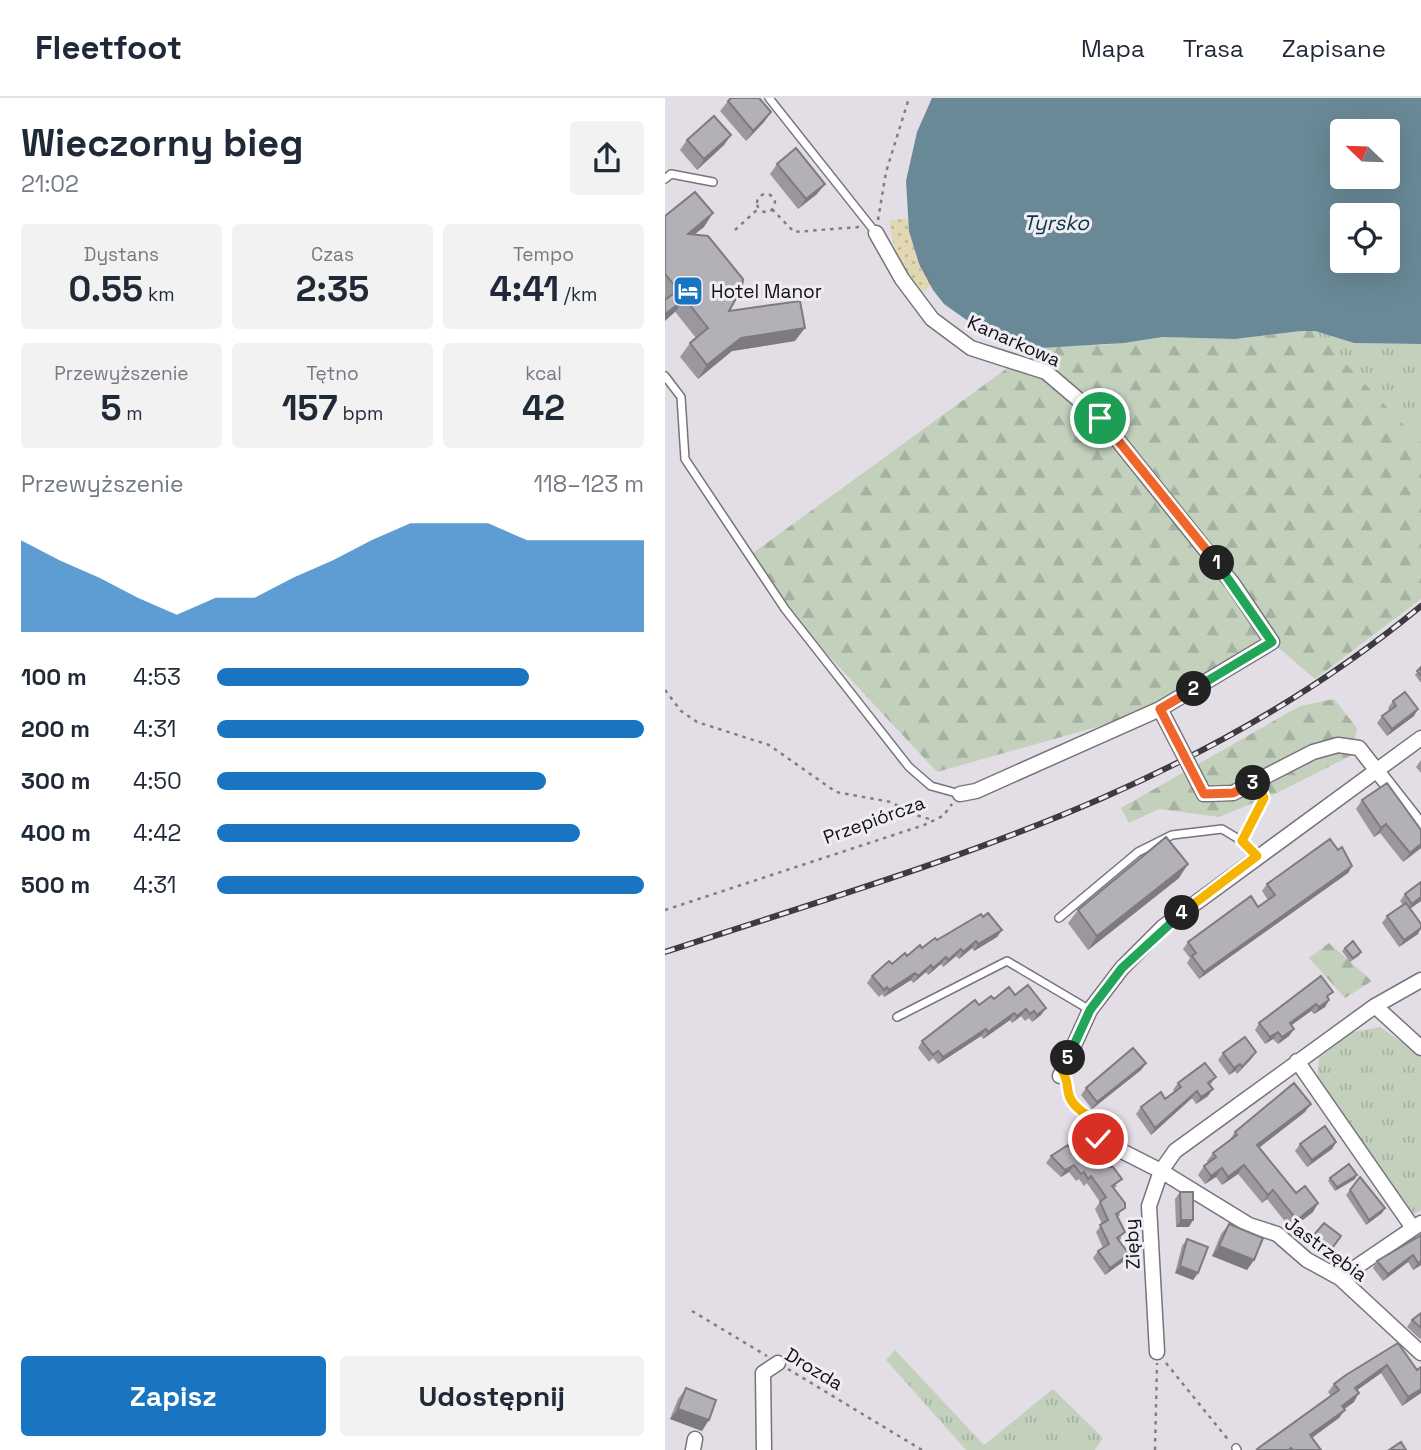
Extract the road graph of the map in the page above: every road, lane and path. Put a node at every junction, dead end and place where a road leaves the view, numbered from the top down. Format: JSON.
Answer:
{"nodes":[{"id":1,"x":769,"y":98,"type":"edge"},
{"id":2,"x":909,"y":98,"type":"edge"},
{"id":3,"x":665,"y":179,"type":"edge"},
{"id":4,"x":713,"y":181,"type":"dead end"},
{"id":5,"x":759,"y":208,"type":"junction"},
{"id":6,"x":772,"y":209,"type":"junction"},
{"id":7,"x":855,"y":229,"type":"dead end"},
{"id":8,"x":735,"y":230,"type":"dead end"},
{"id":9,"x":876,"y":233,"type":"junction"},
{"id":10,"x":921,"y":264,"type":"dead end"},
{"id":11,"x":931,"y":284,"type":"dead end"},
{"id":12,"x":665,"y":376,"type":"edge"},
{"id":13,"x":665,"y":690,"type":"edge"},
{"id":14,"x":1160,"y":709,"type":"junction"},
{"id":15,"x":1421,"y":738,"type":"edge"},
{"id":16,"x":1379,"y":770,"type":"junction"},
{"id":17,"x":1256,"y":781,"type":"junction"},
{"id":18,"x":960,"y":794,"type":"junction"},
{"id":19,"x":933,"y":820,"type":"junction"},
{"id":20,"x":1421,"y":827,"type":"edge"},
{"id":21,"x":1242,"y":841,"type":"junction"},
{"id":22,"x":1257,"y":856,"type":"junction"},
{"id":23,"x":665,"y":910,"type":"edge"},
{"id":24,"x":1059,"y":918,"type":"dead end"},
{"id":25,"x":1421,"y":980,"type":"edge"},
{"id":26,"x":1375,"y":1006,"type":"junction"},
{"id":27,"x":1090,"y":1010,"type":"junction"},
{"id":28,"x":897,"y":1017,"type":"dead end"},
{"id":29,"x":1421,"y":1048,"type":"edge"},
{"id":30,"x":1297,"y":1060,"type":"junction"},
{"id":31,"x":1061,"y":1074,"type":"joint"},
{"id":32,"x":1095,"y":1137,"type":"joint"},
{"id":33,"x":1161,"y":1171,"type":"junction"},
{"id":34,"x":1417,"y":1225,"type":"edge"},
{"id":35,"x":1340,"y":1278,"type":"junction"},
{"id":36,"x":692,"y":1311,"type":"dead end"},
{"id":37,"x":1157,"y":1352,"type":"junction"},
{"id":38,"x":1421,"y":1353,"type":"edge"},
{"id":39,"x":778,"y":1363,"type":"junction"},
{"id":40,"x":1236,"y":1449,"type":"edge"},
{"id":41,"x":764,"y":1450,"type":"edge"},
{"id":42,"x":922,"y":1450,"type":"edge"},
{"id":43,"x":1155,"y":1450,"type":"edge"}],
"edges":[{"from":1,"to":9,"type":"lane","name":"Kanarkowa"},
{"from":2,"to":9,"type":"path"},
{"from":3,"to":4,"type":"lane"},
{"from":5,"to":6,"type":"path"},
{"from":5,"to":6,"type":"path"},
{"from":5,"to":8,"type":"path"},
{"from":6,"to":7,"type":"path"},
{"from":9,"to":14,"type":"street","name":"Kanarkowa"},
{"from":10,"to":11,"type":"path"},
{"from":12,"to":18,"type":"lane"},
{"from":13,"to":19,"type":"path"},
{"from":14,"to":17,"type":"street","bridge":true},
{"from":14,"to":18,"type":"street"},
{"from":15,"to":16,"type":"street"},
{"from":16,"to":17,"type":"street"},
{"from":16,"to":20,"type":"street"},
{"from":16,"to":22,"type":"street"},
{"from":17,"to":21,"type":"path"},
{"from":18,"to":19,"type":"path","name":"Przepiórcza"},
{"from":19,"to":23,"type":"path","name":"Przepiórcza"},
{"from":21,"to":22,"type":"lane"},
{"from":21,"to":24,"type":"lane"},
{"from":22,"to":27,"type":"street"},
{"from":25,"to":26,"type":"street","name":"Zięby"},
{"from":26,"to":29,"type":"street"},
{"from":26,"to":30,"type":"street","name":"Zięby"},
{"from":27,"to":28,"type":"lane"},
{"from":27,"to":31,"type":"street"},
{"from":30,"to":33,"type":"street","name":"Zięby"},
{"from":30,"to":34,"type":"street"},
{"from":31,"to":32,"type":"path"},
{"from":32,"to":33,"type":"street","name":"Jastrzębia"},
{"from":33,"to":35,"type":"street","name":"Jastrzębia"},
{"from":33,"to":37,"type":"street","name":"Zięby"},
{"from":34,"to":35,"type":"street"},
{"from":35,"to":38,"type":"street","name":"Jastrzębia"},
{"from":36,"to":39,"type":"path","name":"Drozda"},
{"from":37,"to":40,"type":"path"},
{"from":37,"to":43,"type":"path"},
{"from":39,"to":41,"type":"street"},
{"from":39,"to":42,"type":"path","name":"Drozda"}]}
